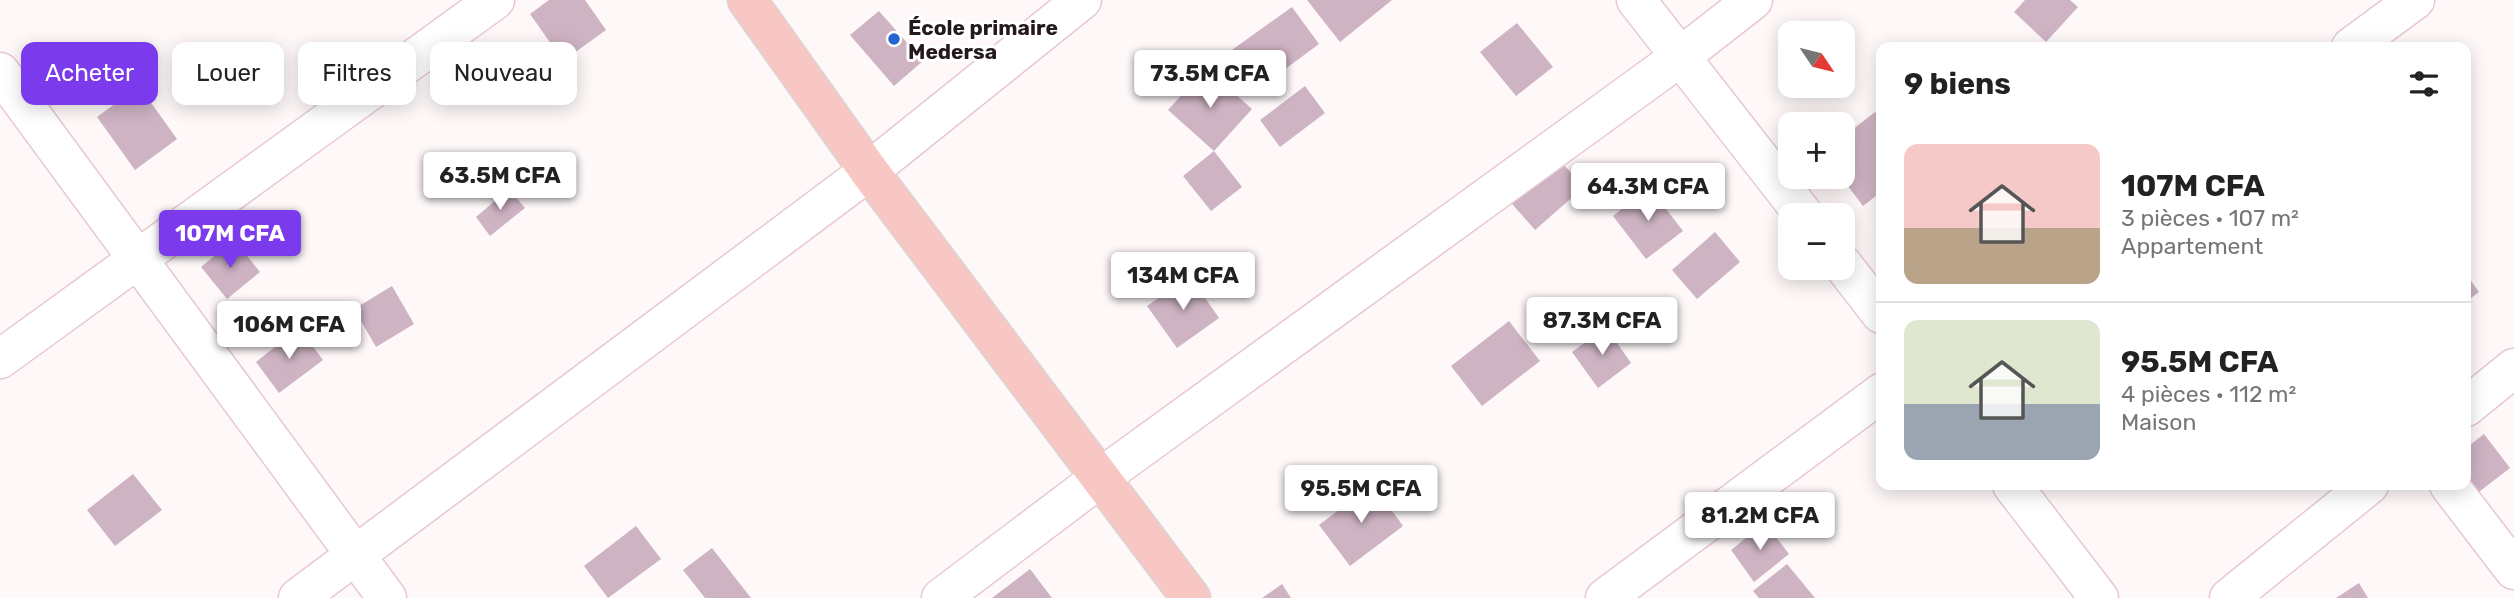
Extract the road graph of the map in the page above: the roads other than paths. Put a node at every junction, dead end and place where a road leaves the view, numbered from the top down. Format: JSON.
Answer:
{"nodes":[{"id":1,"x":495,"y":0,"type":"edge"},
{"id":2,"x":747,"y":0,"type":"edge"},
{"id":3,"x":1082,"y":0,"type":"edge"},
{"id":4,"x":1636,"y":0,"type":"edge"},
{"id":5,"x":1753,"y":0,"type":"edge"},
{"id":6,"x":2416,"y":0,"type":"edge"},
{"id":7,"x":2358,"y":42,"type":"edge"},
{"id":8,"x":1680,"y":57,"type":"junction"},
{"id":9,"x":0,"y":72,"type":"edge"},
{"id":10,"x":869,"y":171,"type":"junction"},
{"id":11,"x":1795,"y":203,"type":"edge"},
{"id":12,"x":138,"y":260,"type":"junction"},
{"id":13,"x":1855,"y":280,"type":"edge"},
{"id":14,"x":1876,"y":308,"type":"edge"},
{"id":15,"x":0,"y":359,"type":"edge"},
{"id":16,"x":2514,"y":368,"type":"edge"},
{"id":17,"x":1876,"y":397,"type":"edge"},
{"id":18,"x":2471,"y":403,"type":"edge"},
{"id":19,"x":1100,"y":478,"type":"junction"},
{"id":20,"x":2016,"y":490,"type":"edge"},
{"id":21,"x":2364,"y":490,"type":"edge"},
{"id":22,"x":2453,"y":490,"type":"edge"},
{"id":23,"x":355,"y":555,"type":"junction"},
{"id":24,"x":2514,"y":570,"type":"edge"},
{"id":25,"x":298,"y":598,"type":"edge"},
{"id":26,"x":387,"y":598,"type":"edge"},
{"id":27,"x":941,"y":598,"type":"edge"},
{"id":28,"x":1191,"y":598,"type":"edge"},
{"id":29,"x":1605,"y":598,"type":"edge"},
{"id":30,"x":2099,"y":598,"type":"edge"},
{"id":31,"x":2229,"y":598,"type":"edge"}],
"edges":[{"from":1,"to":12,"type":"street"},
{"from":2,"to":10,"type":"main road"},
{"from":3,"to":10,"type":"street"},
{"from":4,"to":8,"type":"street"},
{"from":5,"to":8,"type":"street"},
{"from":6,"to":7,"type":"street"},
{"from":8,"to":11,"type":"street"},
{"from":8,"to":19,"type":"street"},
{"from":9,"to":12,"type":"street"},
{"from":10,"to":19,"type":"main road"},
{"from":10,"to":23,"type":"street"},
{"from":12,"to":15,"type":"street"},
{"from":12,"to":23,"type":"street"},
{"from":13,"to":14,"type":"street"},
{"from":16,"to":18,"type":"street"},
{"from":17,"to":29,"type":"street"},
{"from":19,"to":27,"type":"street"},
{"from":19,"to":28,"type":"main road"},
{"from":20,"to":30,"type":"street"},
{"from":21,"to":31,"type":"street"},
{"from":22,"to":24,"type":"street"},
{"from":23,"to":25,"type":"street"},
{"from":23,"to":26,"type":"street"}]}
